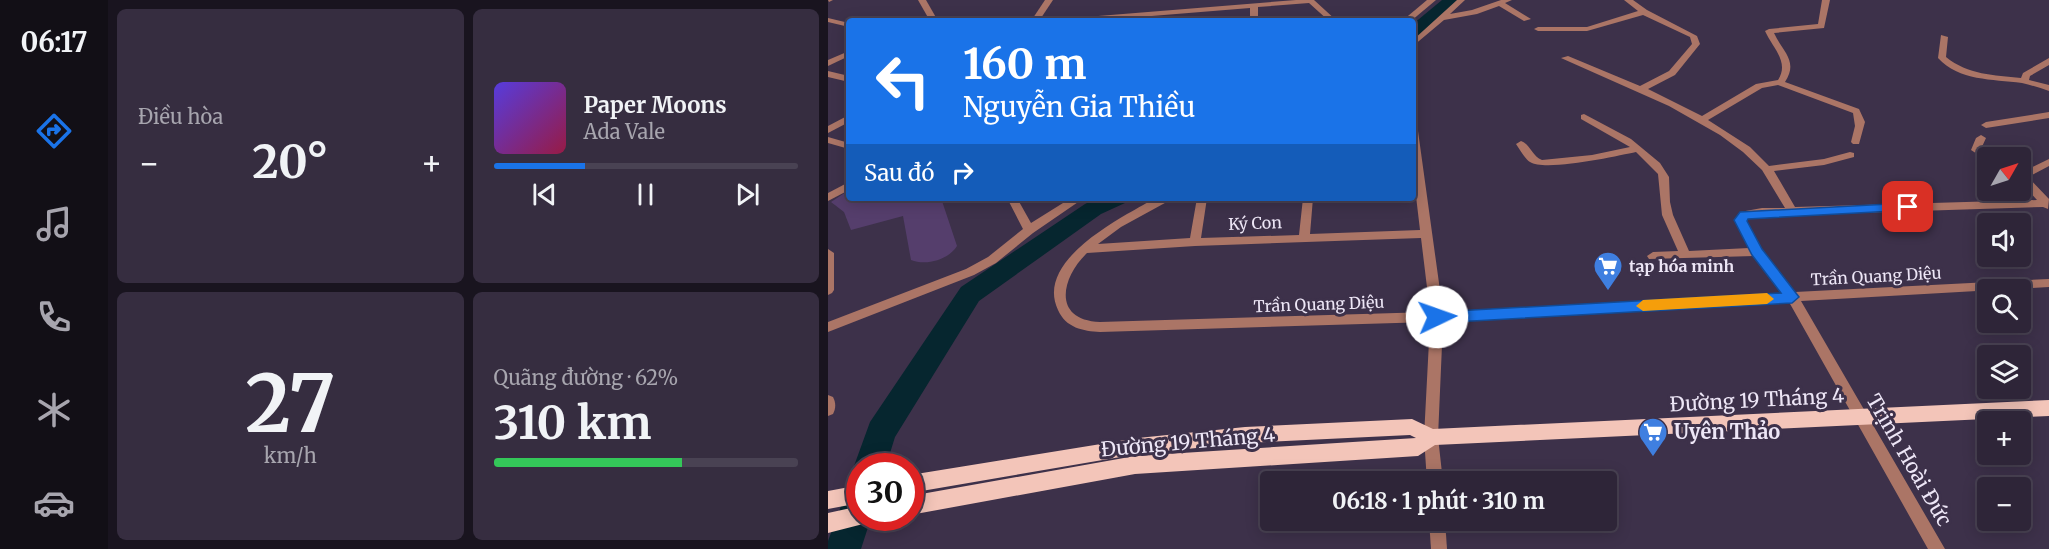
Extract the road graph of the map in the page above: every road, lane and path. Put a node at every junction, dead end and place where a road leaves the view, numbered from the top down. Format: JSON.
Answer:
{"nodes":[{"id":1,"x":922,"y":0,"type":"edge"},
{"id":2,"x":1049,"y":0,"type":"edge"},
{"id":3,"x":1432,"y":0,"type":"edge"},
{"id":4,"x":1461,"y":0,"type":"edge"},
{"id":5,"x":1508,"y":0,"type":"edge"},
{"id":6,"x":1628,"y":0,"type":"edge"},
{"id":7,"x":1826,"y":0,"type":"edge"},
{"id":8,"x":1310,"y":1,"type":"edge"},
{"id":9,"x":1499,"y":3,"type":"junction"},
{"id":10,"x":1254,"y":6,"type":"junction"},
{"id":11,"x":1182,"y":12,"type":"junction"},
{"id":12,"x":1644,"y":12,"type":"junction"},
{"id":13,"x":932,"y":18,"type":"edge"},
{"id":14,"x":1037,"y":18,"type":"edge"},
{"id":15,"x":1120,"y":18,"type":"edge"},
{"id":16,"x":1181,"y":18,"type":"edge"},
{"id":17,"x":1254,"y":18,"type":"edge"},
{"id":18,"x":1330,"y":18,"type":"edge"},
{"id":19,"x":1410,"y":18,"type":"edge"},
{"id":20,"x":1440,"y":18,"type":"junction"},
{"id":21,"x":1527,"y":19,"type":"dead end"},
{"id":22,"x":828,"y":20,"type":"edge"},
{"id":23,"x":846,"y":24,"type":"edge"},
{"id":24,"x":1538,"y":29,"type":"dead end"},
{"id":25,"x":1944,"y":37,"type":"dead end"},
{"id":26,"x":1416,"y":41,"type":"edge"},
{"id":27,"x":846,"y":54,"type":"edge"},
{"id":28,"x":1565,"y":58,"type":"dead end"},
{"id":29,"x":2049,"y":61,"type":"edge"},
{"id":30,"x":828,"y":63,"type":"edge"},
{"id":31,"x":828,"y":74,"type":"edge"},
{"id":32,"x":846,"y":78,"type":"edge"},
{"id":33,"x":2025,"y":81,"type":"junction"},
{"id":34,"x":1780,"y":83,"type":"junction"},
{"id":35,"x":2049,"y":88,"type":"edge"},
{"id":36,"x":1640,"y":90,"type":"junction"},
{"id":37,"x":2049,"y":115,"type":"edge"},
{"id":38,"x":1584,"y":117,"type":"dead end"},
{"id":39,"x":1703,"y":119,"type":"junction"},
{"id":40,"x":846,"y":120,"type":"edge"},
{"id":41,"x":1986,"y":125,"type":"dead end"},
{"id":42,"x":828,"y":130,"type":"edge"},
{"id":43,"x":1981,"y":138,"type":"dead end"},
{"id":44,"x":828,"y":140,"type":"edge"},
{"id":45,"x":1856,"y":142,"type":"dead end"},
{"id":46,"x":1521,"y":144,"type":"dead end"},
{"id":47,"x":846,"y":145,"type":"edge"},
{"id":48,"x":1977,"y":147,"type":"edge"},
{"id":49,"x":1636,"y":149,"type":"junction"},
{"id":50,"x":1850,"y":155,"type":"dead end"},
{"id":51,"x":2049,"y":162,"type":"edge"},
{"id":52,"x":1416,"y":163,"type":"edge"},
{"id":53,"x":1767,"y":169,"type":"junction"},
{"id":54,"x":2031,"y":171,"type":"edge"},
{"id":55,"x":846,"y":187,"type":"edge"},
{"id":56,"x":2031,"y":187,"type":"edge"},
{"id":57,"x":828,"y":198,"type":"edge"},
{"id":58,"x":1014,"y":201,"type":"edge"},
{"id":59,"x":1074,"y":201,"type":"edge"},
{"id":60,"x":1163,"y":201,"type":"edge"},
{"id":61,"x":1202,"y":201,"type":"edge"},
{"id":62,"x":1308,"y":201,"type":"edge"},
{"id":63,"x":2047,"y":204,"type":"edge"},
{"id":64,"x":1792,"y":211,"type":"junction"},
{"id":65,"x":1029,"y":230,"type":"junction"},
{"id":66,"x":1425,"y":234,"type":"junction"},
{"id":67,"x":1304,"y":238,"type":"junction"},
{"id":68,"x":1195,"y":242,"type":"junction"},
{"id":69,"x":1086,"y":249,"type":"junction"},
{"id":70,"x":1757,"y":252,"type":"junction"},
{"id":71,"x":828,"y":253,"type":"edge"},
{"id":72,"x":1685,"y":254,"type":"junction"},
{"id":73,"x":1653,"y":256,"type":"dead end"},
{"id":74,"x":2049,"y":283,"type":"edge"},
{"id":75,"x":828,"y":290,"type":"edge"},
{"id":76,"x":1792,"y":297,"type":"junction"},
{"id":77,"x":1437,"y":317,"type":"junction"},
{"id":78,"x":828,"y":327,"type":"edge"},
{"id":79,"x":828,"y":401,"type":"edge"},
{"id":80,"x":2049,"y":408,"type":"edge"},
{"id":81,"x":828,"y":410,"type":"edge"},
{"id":82,"x":1861,"y":418,"type":"junction"},
{"id":83,"x":1431,"y":437,"type":"junction"},
{"id":84,"x":1434,"y":471,"type":"edge"},
{"id":85,"x":924,"y":481,"type":"edge"},
{"id":86,"x":846,"y":497,"type":"edge"},
{"id":87,"x":828,"y":500,"type":"edge"},
{"id":88,"x":924,"y":503,"type":"edge"},
{"id":89,"x":846,"y":519,"type":"edge"},
{"id":90,"x":828,"y":523,"type":"edge"},
{"id":91,"x":1438,"y":531,"type":"edge"},
{"id":92,"x":1439,"y":549,"type":"edge"},
{"id":93,"x":1937,"y":549,"type":"edge"}],
"edges":[{"from":1,"to":13,"type":"street"},
{"from":2,"to":14,"type":"street"},
{"from":3,"to":19,"type":"street"},
{"from":4,"to":20,"type":"street"},
{"from":5,"to":9,"type":"street"},
{"from":6,"to":12,"type":"street"},
{"from":7,"to":34,"type":"street"},
{"from":8,"to":10,"type":"street"},
{"from":8,"to":18,"type":"street"},
{"from":9,"to":20,"type":"street"},
{"from":9,"to":21,"type":"street"},
{"from":10,"to":11,"type":"street"},
{"from":10,"to":17,"type":"street"},
{"from":11,"to":15,"type":"street"},
{"from":11,"to":16,"type":"street"},
{"from":12,"to":24,"type":"street"},
{"from":12,"to":36,"type":"street"},
{"from":20,"to":26,"type":"street"},
{"from":22,"to":23,"type":"street"},
{"from":25,"to":33,"type":"street"},
{"from":27,"to":30,"type":"street"},
{"from":28,"to":36,"type":"street"},
{"from":29,"to":33,"type":"street"},
{"from":31,"to":32,"type":"street"},
{"from":33,"to":35,"type":"street"},
{"from":34,"to":39,"type":"street"},
{"from":34,"to":45,"type":"street"},
{"from":36,"to":39,"type":"street"},
{"from":37,"to":41,"type":"street"},
{"from":38,"to":49,"type":"street"},
{"from":39,"to":53,"type":"street"},
{"from":40,"to":42,"type":"street"},
{"from":43,"to":48,"type":"street"},
{"from":44,"to":47,"type":"street"},
{"from":46,"to":49,"type":"street"},
{"from":49,"to":72,"type":"street"},
{"from":50,"to":53,"type":"street"},
{"from":51,"to":54,"type":"street"},
{"from":52,"to":66,"type":"street"},
{"from":53,"to":64,"type":"street"},
{"from":55,"to":57,"type":"street"},
{"from":56,"to":63,"type":"street"},
{"from":58,"to":65,"type":"street"},
{"from":59,"to":65,"type":"street"},
{"from":60,"to":69,"type":"street"},
{"from":61,"to":68,"type":"street"},
{"from":62,"to":67,"type":"street"},
{"from":63,"to":64,"type":"street"},
{"from":64,"to":70,"type":"street","name":"Trịnh Hoài Đức"},
{"from":65,"to":78,"type":"street"},
{"from":66,"to":67,"type":"street","name":"Ký Con"},
{"from":66,"to":77,"type":"street"},
{"from":67,"to":68,"type":"street","name":"Ký Con"},
{"from":68,"to":69,"type":"street","name":"Ký Con"},
{"from":69,"to":77,"type":"street","name":"Trần Quang Diệu"},
{"from":70,"to":72,"type":"street"},
{"from":70,"to":76,"type":"street","name":"Trịnh Hoài Đức"},
{"from":71,"to":75,"type":"street"},
{"from":72,"to":73,"type":"street"},
{"from":74,"to":76,"type":"street","name":"Trần Quang Diệu"},
{"from":76,"to":77,"type":"street","name":"Trần Quang Diệu"},
{"from":76,"to":82,"type":"street","name":"Trịnh Hoài Đức"},
{"from":77,"to":83,"type":"street"},
{"from":79,"to":81,"type":"street"},
{"from":80,"to":82,"type":"main road","name":"Đường 19 Tháng 4"},
{"from":82,"to":83,"type":"main road","name":"Đường 19 Tháng 4"},
{"from":82,"to":93,"type":"street","name":"Trịnh Hoài Đức"},
{"from":83,"to":84,"type":"street"},
{"from":83,"to":85,"type":"main road","name":"Đường 19 Tháng 4"},
{"from":83,"to":88,"type":"main road","name":"Đường 19 Tháng 4"},
{"from":86,"to":87,"type":"main road"},
{"from":89,"to":90,"type":"main road"},
{"from":91,"to":92,"type":"street"}]}
